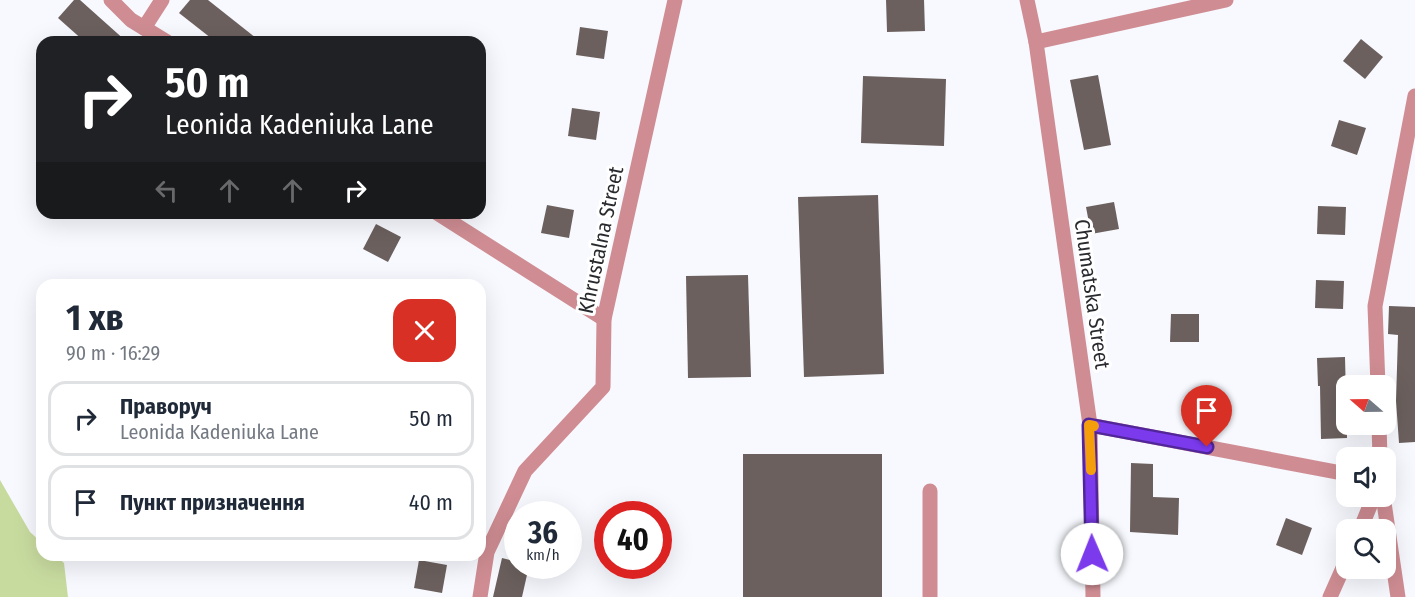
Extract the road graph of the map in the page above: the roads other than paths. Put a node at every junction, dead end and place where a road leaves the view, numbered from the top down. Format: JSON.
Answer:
{"nodes":[{"id":1,"x":111,"y":0,"type":"edge"},
{"id":2,"x":162,"y":0,"type":"edge"},
{"id":3,"x":675,"y":0,"type":"edge"},
{"id":4,"x":1027,"y":0,"type":"edge"},
{"id":5,"x":1226,"y":0,"type":"edge"},
{"id":6,"x":144,"y":28,"type":"junction"},
{"id":7,"x":157,"y":36,"type":"edge"},
{"id":8,"x":1036,"y":42,"type":"junction"},
{"id":9,"x":1415,"y":96,"type":"edge"},
{"id":10,"x":1412,"y":122,"type":"edge"},
{"id":11,"x":446,"y":219,"type":"edge"},
{"id":12,"x":604,"y":319,"type":"junction"},
{"id":13,"x":1378,"y":375,"type":"edge"},
{"id":14,"x":1089,"y":425,"type":"junction"},
{"id":15,"x":1336,"y":472,"type":"edge"},
{"id":16,"x":930,"y":491,"type":"dead end"},
{"id":17,"x":1385,"y":507,"type":"edge"},
{"id":18,"x":486,"y":545,"type":"edge"},
{"id":19,"x":482,"y":561,"type":"edge"},
{"id":20,"x":1338,"y":579,"type":"edge"},
{"id":21,"x":480,"y":597,"type":"edge"},
{"id":22,"x":930,"y":597,"type":"edge"},
{"id":23,"x":1093,"y":597,"type":"edge"},
{"id":24,"x":1330,"y":597,"type":"edge"},
{"id":25,"x":1398,"y":597,"type":"edge"}],
"edges":[{"from":1,"to":6,"type":"street"},
{"from":2,"to":6,"type":"street"},
{"from":3,"to":12,"type":"street","name":"Khrustalna Street"},
{"from":4,"to":8,"type":"street","name":"Chumatska Street"},
{"from":5,"to":8,"type":"street"},
{"from":6,"to":7,"type":"street"},
{"from":8,"to":14,"type":"street","name":"Chumatska Street"},
{"from":9,"to":10,"type":"street"},
{"from":10,"to":13,"type":"street"},
{"from":11,"to":12,"type":"street"},
{"from":12,"to":18,"type":"street","name":"Khrustalna Street"},
{"from":14,"to":15,"type":"street"},
{"from":14,"to":23,"type":"street","name":"Chumatska Street"},
{"from":16,"to":22,"type":"street"},
{"from":17,"to":25,"type":"street"},
{"from":19,"to":21,"type":"street","name":"Khrustalna Street"},
{"from":20,"to":24,"type":"street"}]}
